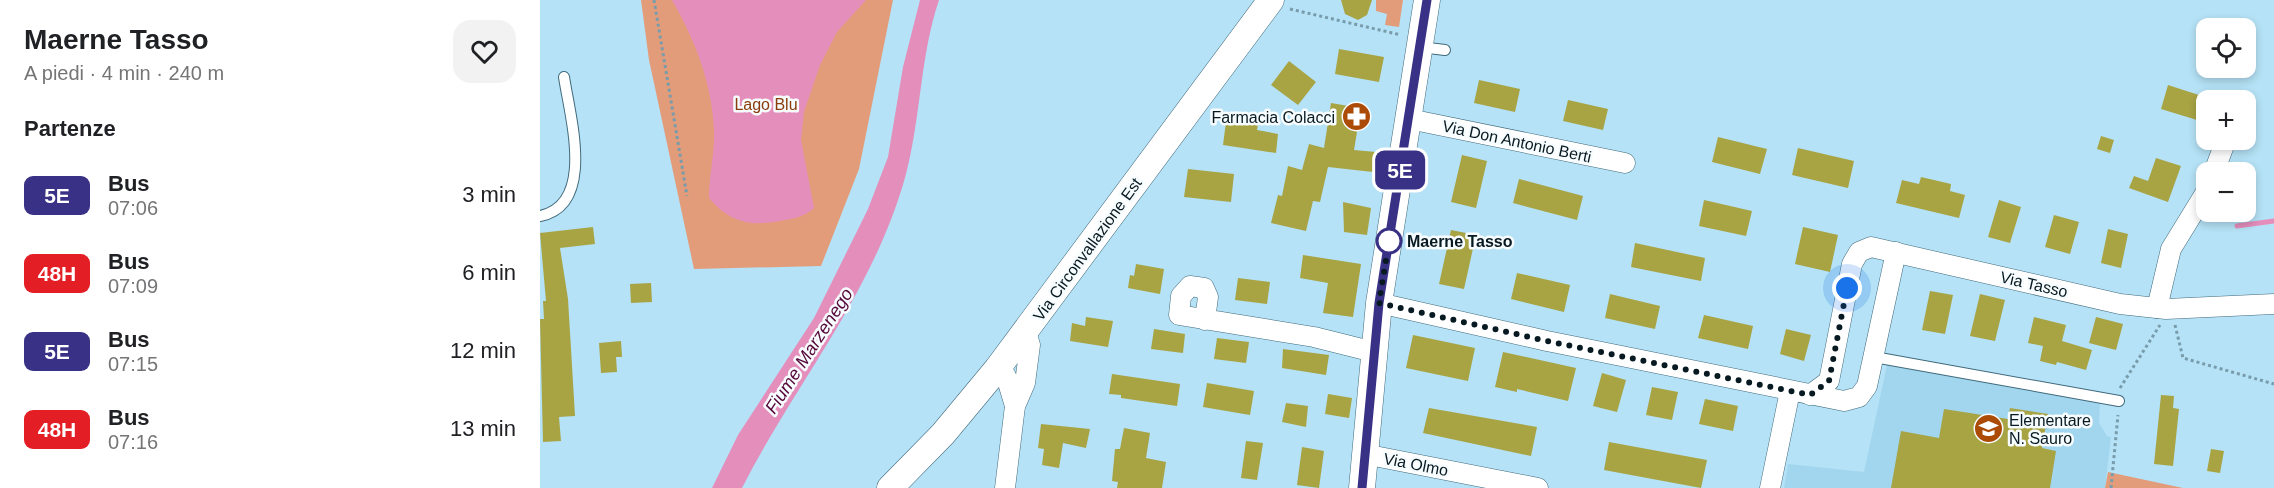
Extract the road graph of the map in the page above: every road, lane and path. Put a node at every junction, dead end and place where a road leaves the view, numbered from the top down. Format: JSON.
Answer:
{"nodes":[{"id":1,"x":654,"y":0,"type":"edge"},
{"id":2,"x":1427,"y":0,"type":"edge"},
{"id":3,"x":1280,"y":4,"type":"edge"},
{"id":4,"x":1412,"y":41,"type":"junction"},
{"id":5,"x":1445,"y":50,"type":"dead end"},
{"id":6,"x":564,"y":77,"type":"dead end"},
{"id":7,"x":1409,"y":119,"type":"junction"},
{"id":8,"x":1625,"y":164,"type":"dead end"},
{"id":9,"x":687,"y":196,"type":"dead end"},
{"id":10,"x":2196,"y":208,"type":"edge"},
{"id":11,"x":540,"y":216,"type":"edge"},
{"id":12,"x":1896,"y":252,"type":"junction"},
{"id":13,"x":1379,"y":303,"type":"junction"},
{"id":14,"x":2274,"y":304,"type":"edge"},
{"id":15,"x":2168,"y":313,"type":"junction"},
{"id":16,"x":1205,"y":320,"type":"dead end"},
{"id":17,"x":1026,"y":332,"type":"junction"},
{"id":18,"x":1374,"y":352,"type":"junction"},
{"id":19,"x":1874,"y":357,"type":"junction"},
{"id":20,"x":997,"y":369,"type":"junction"},
{"id":21,"x":2274,"y":384,"type":"edge"},
{"id":22,"x":1790,"y":391,"type":"junction"},
{"id":23,"x":1810,"y":395,"type":"junction"},
{"id":24,"x":2119,"y":401,"type":"dead end"},
{"id":25,"x":1015,"y":406,"type":"junction"},
{"id":26,"x":1364,"y":454,"type":"junction"},
{"id":27,"x":890,"y":488,"type":"edge"},
{"id":28,"x":1005,"y":488,"type":"edge"},
{"id":29,"x":1362,"y":488,"type":"edge"},
{"id":30,"x":1538,"y":488,"type":"edge"},
{"id":31,"x":1770,"y":488,"type":"edge"}],
"edges":[{"from":1,"to":9,"type":"path"},
{"from":2,"to":4,"type":"street","name":"Via Olmo"},
{"from":3,"to":4,"type":"path"},
{"from":3,"to":17,"type":"street","name":"Via Circonvallazione Est"},
{"from":4,"to":5,"type":"lane"},
{"from":4,"to":7,"type":"street","name":"Via Olmo"},
{"from":6,"to":11,"type":"lane"},
{"from":7,"to":8,"type":"street","name":"Via Don Antonio Berti"},
{"from":7,"to":13,"type":"street","name":"Via Olmo"},
{"from":10,"to":15,"type":"street"},
{"from":12,"to":15,"type":"street","name":"Via Tasso"},
{"from":12,"to":19,"type":"street"},
{"from":12,"to":23,"type":"street","name":"Via Tasso"},
{"from":13,"to":18,"type":"street","name":"Via Olmo"},
{"from":13,"to":22,"type":"street"},
{"from":14,"to":15,"type":"street"},
{"from":15,"to":21,"type":"path"},
{"from":16,"to":18,"type":"street"},
{"from":17,"to":20,"type":"street","name":"Via Circonvallazione Est"},
{"from":17,"to":25,"type":"street"},
{"from":18,"to":26,"type":"street","name":"Via Olmo"},
{"from":19,"to":23,"type":"street"},
{"from":19,"to":24,"type":"lane"},
{"from":20,"to":25,"type":"street"},
{"from":20,"to":27,"type":"street","name":"Via Circonvallazione Est"},
{"from":22,"to":23,"type":"street"},
{"from":22,"to":31,"type":"street"},
{"from":25,"to":28,"type":"street"},
{"from":26,"to":29,"type":"street","name":"Via Olmo"},
{"from":26,"to":30,"type":"street","name":"Via Olmo"}]}
